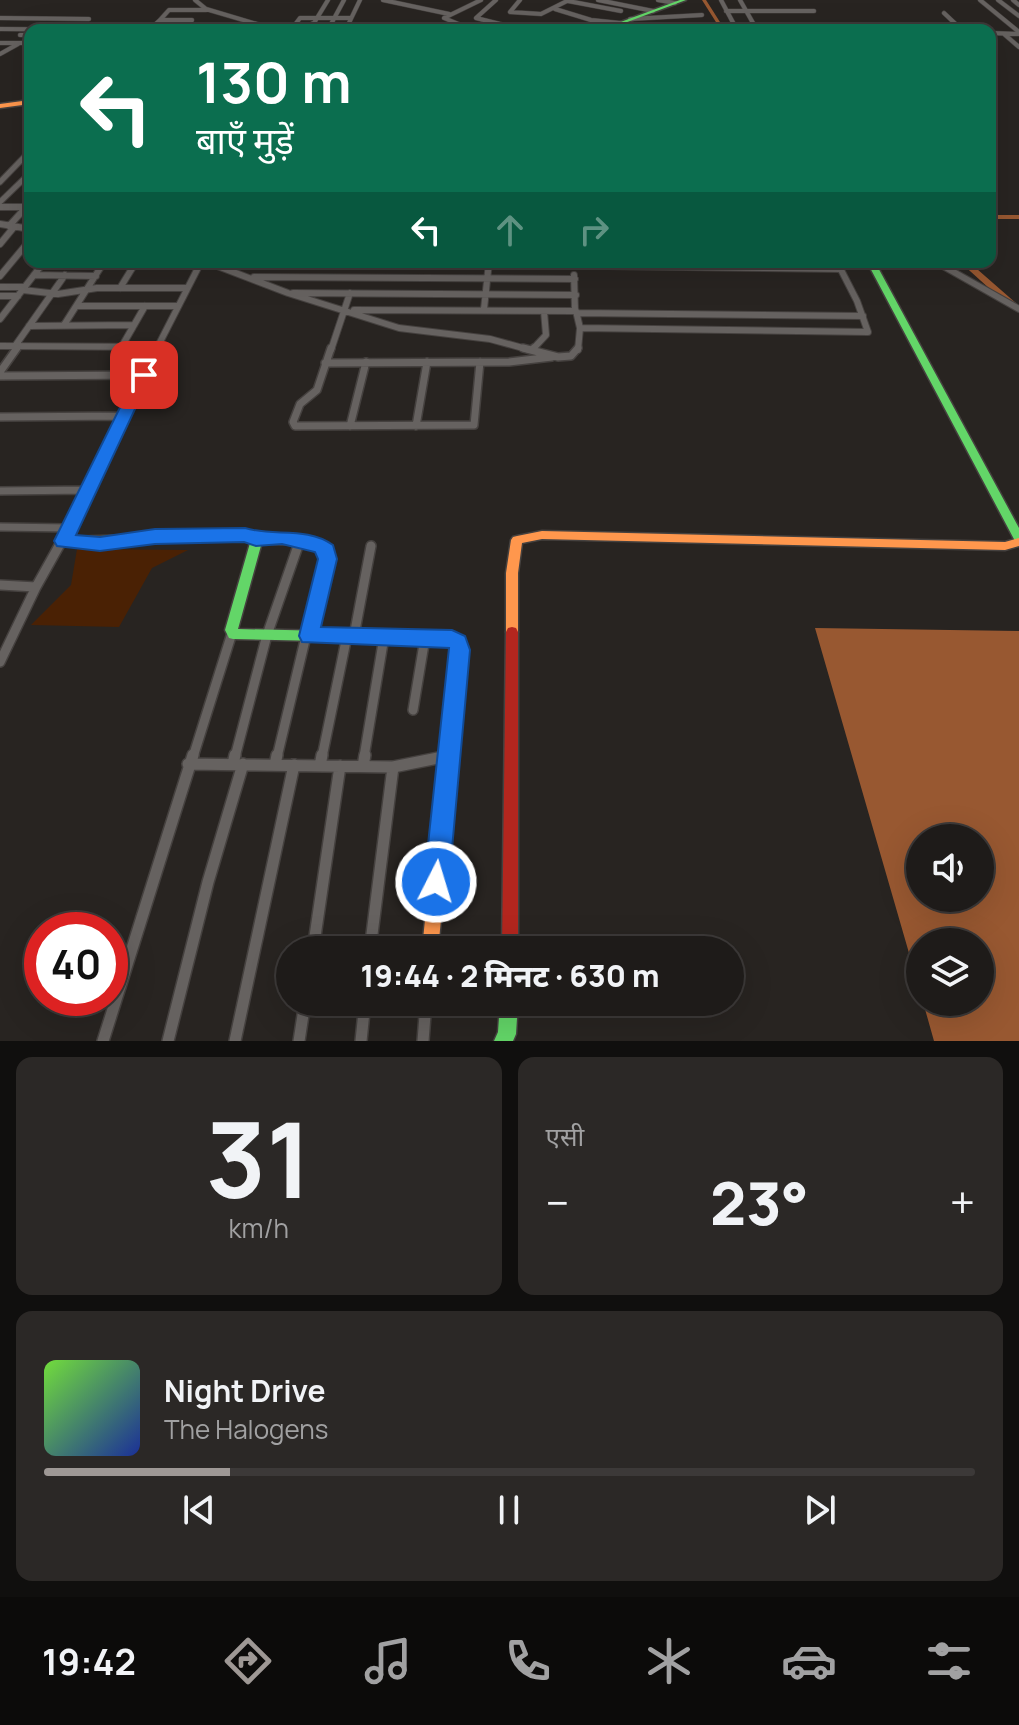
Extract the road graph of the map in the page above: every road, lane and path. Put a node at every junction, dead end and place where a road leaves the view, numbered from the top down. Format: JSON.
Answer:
{"nodes":[{"id":1,"x":195,"y":0,"type":"edge"},
{"id":2,"x":328,"y":0,"type":"edge"},
{"id":3,"x":344,"y":0,"type":"edge"},
{"id":4,"x":360,"y":0,"type":"edge"},
{"id":5,"x":383,"y":0,"type":"edge"},
{"id":6,"x":481,"y":0,"type":"edge"},
{"id":7,"x":496,"y":0,"type":"edge"},
{"id":8,"x":520,"y":0,"type":"edge"},
{"id":9,"x":569,"y":0,"type":"edge"},
{"id":10,"x":598,"y":0,"type":"edge"},
{"id":11,"x":721,"y":0,"type":"edge"},
{"id":12,"x":980,"y":0,"type":"edge"},
{"id":13,"x":998,"y":0,"type":"edge"},
{"id":14,"x":1013,"y":0,"type":"edge"},
{"id":15,"x":680,"y":2,"type":"edge"},
{"id":16,"x":742,"y":2,"type":"edge"},
{"id":17,"x":1019,"y":5,"type":"edge"},
{"id":18,"x":657,"y":6,"type":"edge"},
{"id":19,"x":789,"y":6,"type":"dead end"},
{"id":20,"x":555,"y":9,"type":"junction"},
{"id":21,"x":184,"y":10,"type":"junction"},
{"id":22,"x":202,"y":10,"type":"junction"},
{"id":23,"x":210,"y":10,"type":"junction"},
{"id":24,"x":746,"y":10,"type":"junction"},
{"id":25,"x":726,"y":11,"type":"junction"},
{"id":26,"x":814,"y":11,"type":"dead end"},
{"id":27,"x":944,"y":13,"type":"dead end"},
{"id":28,"x":449,"y":14,"type":"junction"},
{"id":29,"x":1019,"y":16,"type":"edge"},
{"id":30,"x":532,"y":17,"type":"junction"},
{"id":31,"x":317,"y":18,"type":"junction"},
{"id":32,"x":334,"y":18,"type":"junction"},
{"id":33,"x":351,"y":18,"type":"junction"},
{"id":34,"x":160,"y":20,"type":"junction"},
{"id":35,"x":176,"y":20,"type":"junction"},
{"id":36,"x":192,"y":20,"type":"junction"},
{"id":37,"x":481,"y":20,"type":"junction"},
{"id":38,"x":626,"y":20,"type":"junction"},
{"id":39,"x":0,"y":24,"type":"edge"},
{"id":40,"x":24,"y":24,"type":"edge"},
{"id":41,"x":24,"y":24,"type":"edge"},
{"id":42,"x":85,"y":24,"type":"edge"},
{"id":43,"x":156,"y":24,"type":"edge"},
{"id":44,"x":172,"y":24,"type":"edge"},
{"id":45,"x":189,"y":24,"type":"edge"},
{"id":46,"x":259,"y":24,"type":"edge"},
{"id":47,"x":296,"y":24,"type":"edge"},
{"id":48,"x":311,"y":24,"type":"edge"},
{"id":49,"x":331,"y":24,"type":"edge"},
{"id":50,"x":348,"y":24,"type":"edge"},
{"id":51,"x":456,"y":24,"type":"edge"},
{"id":52,"x":471,"y":24,"type":"edge"},
{"id":53,"x":499,"y":24,"type":"edge"},
{"id":54,"x":539,"y":24,"type":"edge"},
{"id":55,"x":616,"y":24,"type":"edge"},
{"id":56,"x":634,"y":24,"type":"edge"},
{"id":57,"x":681,"y":24,"type":"edge"},
{"id":58,"x":734,"y":24,"type":"edge"},
{"id":59,"x":754,"y":24,"type":"edge"},
{"id":60,"x":956,"y":24,"type":"edge"},
{"id":61,"x":10,"y":29,"type":"junction"},
{"id":62,"x":24,"y":29,"type":"edge"},
{"id":63,"x":24,"y":32,"type":"edge"},
{"id":64,"x":996,"y":33,"type":"edge"},
{"id":65,"x":1003,"y":33,"type":"junction"},
{"id":66,"x":1019,"y":33,"type":"edge"},
{"id":67,"x":20,"y":35,"type":"junction"},
{"id":68,"x":24,"y":35,"type":"edge"},
{"id":69,"x":0,"y":37,"type":"edge"},
{"id":70,"x":0,"y":43,"type":"edge"},
{"id":71,"x":10,"y":43,"type":"junction"},
{"id":72,"x":18,"y":43,"type":"junction"},
{"id":73,"x":24,"y":43,"type":"edge"},
{"id":74,"x":1019,"y":47,"type":"edge"},
{"id":75,"x":0,"y":52,"type":"edge"},
{"id":76,"x":24,"y":103,"type":"edge"},
{"id":77,"x":0,"y":106,"type":"edge"},
{"id":78,"x":24,"y":157,"type":"edge"},
{"id":79,"x":24,"y":179,"type":"edge"},
{"id":80,"x":0,"y":182,"type":"edge"},
{"id":81,"x":0,"y":205,"type":"edge"},
{"id":82,"x":24,"y":206,"type":"edge"},
{"id":83,"x":24,"y":212,"type":"edge"},
{"id":84,"x":0,"y":227,"type":"edge"},
{"id":85,"x":12,"y":227,"type":"junction"},
{"id":86,"x":24,"y":228,"type":"edge"},
{"id":87,"x":1,"y":242,"type":"edge"},
{"id":88,"x":24,"y":247,"type":"edge"},
{"id":89,"x":18,"y":254,"type":"junction"},
{"id":90,"x":24,"y":254,"type":"edge"},
{"id":91,"x":39,"y":268,"type":"edge"},
{"id":92,"x":101,"y":268,"type":"edge"},
{"id":93,"x":132,"y":268,"type":"edge"},
{"id":94,"x":198,"y":268,"type":"edge"},
{"id":95,"x":223,"y":268,"type":"edge"},
{"id":96,"x":314,"y":268,"type":"edge"},
{"id":97,"x":488,"y":268,"type":"edge"},
{"id":98,"x":574,"y":268,"type":"edge"},
{"id":99,"x":840,"y":268,"type":"edge"},
{"id":100,"x":874,"y":268,"type":"edge"},
{"id":101,"x":946,"y":268,"type":"edge"},
{"id":102,"x":34,"y":275,"type":"junction"},
{"id":103,"x":65,"y":275,"type":"junction"},
{"id":104,"x":0,"y":276,"type":"edge"},
{"id":105,"x":96,"y":276,"type":"junction"},
{"id":106,"x":311,"y":277,"type":"junction"},
{"id":107,"x":362,"y":277,"type":"junction"},
{"id":108,"x":249,"y":278,"type":"junction"},
{"id":109,"x":487,"y":278,"type":"junction"},
{"id":110,"x":575,"y":279,"type":"junction"},
{"id":111,"x":0,"y":287,"type":"edge"},
{"id":112,"x":120,"y":288,"type":"junction"},
{"id":113,"x":186,"y":288,"type":"junction"},
{"id":114,"x":88,"y":289,"type":"junction"},
{"id":115,"x":22,"y":291,"type":"junction"},
{"id":116,"x":307,"y":292,"type":"junction"},
{"id":117,"x":288,"y":293,"type":"junction"},
{"id":118,"x":350,"y":293,"type":"junction"},
{"id":119,"x":359,"y":293,"type":"junction"},
{"id":120,"x":51,"y":294,"type":"junction"},
{"id":121,"x":485,"y":294,"type":"junction"},
{"id":122,"x":576,"y":295,"type":"junction"},
{"id":123,"x":0,"y":296,"type":"edge"},
{"id":124,"x":77,"y":306,"type":"junction"},
{"id":125,"x":145,"y":306,"type":"junction"},
{"id":126,"x":177,"y":306,"type":"junction"},
{"id":127,"x":484,"y":309,"type":"junction"},
{"id":128,"x":1019,"y":309,"type":"edge"},
{"id":129,"x":348,"y":310,"type":"junction"},
{"id":130,"x":544,"y":311,"type":"junction"},
{"id":131,"x":577,"y":312,"type":"junction"},
{"id":132,"x":863,"y":316,"type":"junction"},
{"id":133,"x":0,"y":319,"type":"edge"},
{"id":134,"x":64,"y":325,"type":"junction"},
{"id":135,"x":134,"y":325,"type":"junction"},
{"id":136,"x":29,"y":326,"type":"junction"},
{"id":137,"x":580,"y":328,"type":"junction"},
{"id":138,"x":0,"y":346,"type":"edge"},
{"id":139,"x":16,"y":346,"type":"junction"},
{"id":140,"x":122,"y":346,"type":"junction"},
{"id":141,"x":157,"y":347,"type":"junction"},
{"id":142,"x":532,"y":350,"type":"junction"},
{"id":143,"x":553,"y":356,"type":"junction"},
{"id":144,"x":366,"y":362,"type":"junction"},
{"id":145,"x":427,"y":362,"type":"junction"},
{"id":146,"x":480,"y":362,"type":"junction"},
{"id":147,"x":325,"y":363,"type":"junction"},
{"id":148,"x":0,"y":374,"type":"edge"},
{"id":149,"x":144,"y":375,"type":"junction"},
{"id":150,"x":123,"y":416,"type":"junction"},
{"id":151,"x":0,"y":417,"type":"edge"},
{"id":152,"x":350,"y":426,"type":"junction"},
{"id":153,"x":416,"y":426,"type":"junction"},
{"id":154,"x":86,"y":490,"type":"junction"},
{"id":155,"x":0,"y":491,"type":"edge"},
{"id":156,"x":0,"y":527,"type":"edge"},
{"id":157,"x":69,"y":528,"type":"junction"},
{"id":158,"x":256,"y":539,"type":"junction"},
{"id":159,"x":63,"y":541,"type":"junction"},
{"id":160,"x":299,"y":543,"type":"junction"},
{"id":161,"x":1019,"y":543,"type":"edge"},
{"id":162,"x":371,"y":546,"type":"dead end"},
{"id":163,"x":0,"y":585,"type":"edge"},
{"id":164,"x":36,"y":587,"type":"junction"},
{"id":165,"x":232,"y":633,"type":"junction"},
{"id":166,"x":267,"y":635,"type":"junction"},
{"id":167,"x":307,"y":636,"type":"junction"},
{"id":168,"x":350,"y":636,"type":"junction"},
{"id":169,"x":384,"y":637,"type":"junction"},
{"id":170,"x":425,"y":638,"type":"junction"},
{"id":171,"x":3,"y":650,"type":"edge"},
{"id":172,"x":0,"y":662,"type":"edge"},
{"id":173,"x":413,"y":710,"type":"dead end"},
{"id":174,"x":448,"y":756,"type":"junction"},
{"id":175,"x":188,"y":764,"type":"junction"},
{"id":176,"x":238,"y":764,"type":"junction"},
{"id":177,"x":275,"y":765,"type":"junction"},
{"id":178,"x":294,"y":765,"type":"junction"},
{"id":179,"x":320,"y":766,"type":"junction"},
{"id":180,"x":340,"y":766,"type":"junction"},
{"id":181,"x":363,"y":766,"type":"junction"},
{"id":182,"x":393,"y":767,"type":"junction"},
{"id":183,"x":315,"y":936,"type":"edge"},
{"id":184,"x":372,"y":936,"type":"edge"},
{"id":185,"x":431,"y":936,"type":"edge"},
{"id":186,"x":510,"y":936,"type":"edge"},
{"id":187,"x":303,"y":1016,"type":"edge"},
{"id":188,"x":364,"y":1016,"type":"edge"},
{"id":189,"x":425,"y":1016,"type":"edge"},
{"id":190,"x":508,"y":1016,"type":"edge"},
{"id":191,"x":103,"y":1041,"type":"edge"},
{"id":192,"x":168,"y":1041,"type":"edge"},
{"id":193,"x":235,"y":1041,"type":"edge"},
{"id":194,"x":299,"y":1041,"type":"edge"},
{"id":195,"x":361,"y":1041,"type":"edge"},
{"id":196,"x":423,"y":1041,"type":"edge"},
{"id":197,"x":503,"y":1041,"type":"edge"}],
"edges":[{"from":1,"to":23,"type":"street"},
{"from":2,"to":31,"type":"street"},
{"from":3,"to":32,"type":"street"},
{"from":4,"to":33,"type":"street"},
{"from":5,"to":28,"type":"street"},
{"from":6,"to":28,"type":"street"},
{"from":7,"to":37,"type":"street"},
{"from":8,"to":30,"type":"street"},
{"from":9,"to":20,"type":"street"},
{"from":9,"to":38,"type":"street"},
{"from":10,"to":18,"type":"street"},
{"from":11,"to":25,"type":"street"},
{"from":12,"to":66,"type":"street"},
{"from":13,"to":29,"type":"street"},
{"from":14,"to":17,"type":"street"},
{"from":15,"to":18,"type":"street"},
{"from":16,"to":19,"type":"street"},
{"from":16,"to":24,"type":"street"},
{"from":18,"to":38,"type":"street"},
{"from":18,"to":38,"type":"street"},
{"from":20,"to":30,"type":"street"},
{"from":20,"to":38,"type":"street"},
{"from":21,"to":22,"type":"street"},
{"from":21,"to":34,"type":"street"},
{"from":21,"to":35,"type":"street"},
{"from":22,"to":23,"type":"street"},
{"from":22,"to":36,"type":"street"},
{"from":23,"to":46,"type":"street"},
{"from":24,"to":25,"type":"street"},
{"from":24,"to":26,"type":"street"},
{"from":24,"to":59,"type":"street"},
{"from":25,"to":58,"type":"street"},
{"from":27,"to":60,"type":"street"},
{"from":28,"to":51,"type":"street"},
{"from":30,"to":54,"type":"street"},
{"from":31,"to":32,"type":"street"},
{"from":31,"to":47,"type":"street"},
{"from":31,"to":48,"type":"street"},
{"from":32,"to":33,"type":"street"},
{"from":32,"to":49,"type":"street"},
{"from":33,"to":50,"type":"street"},
{"from":34,"to":35,"type":"street"},
{"from":34,"to":43,"type":"street"},
{"from":35,"to":36,"type":"street"},
{"from":35,"to":44,"type":"street"},
{"from":36,"to":45,"type":"street"},
{"from":37,"to":52,"type":"street"},
{"from":37,"to":53,"type":"street"},
{"from":38,"to":55,"type":"street"},
{"from":38,"to":56,"type":"street"},
{"from":38,"to":57,"type":"street"},
{"from":39,"to":40,"type":"street"},
{"from":39,"to":61,"type":"street"},
{"from":41,"to":42,"type":"street"},
{"from":61,"to":62,"type":"street"},
{"from":61,"to":69,"type":"street"},
{"from":63,"to":67,"type":"street"},
{"from":64,"to":65,"type":"street"},
{"from":65,"to":66,"type":"street"},
{"from":65,"to":74,"type":"street"},
{"from":67,"to":68,"type":"street"},
{"from":67,"to":71,"type":"street"},
{"from":70,"to":71,"type":"street"},
{"from":71,"to":72,"type":"street"},
{"from":72,"to":73,"type":"street"},
{"from":72,"to":75,"type":"street"},
{"from":76,"to":77,"type":"street"},
{"from":78,"to":80,"type":"street"},
{"from":79,"to":81,"type":"street"},
{"from":81,"to":82,"type":"street"},
{"from":83,"to":85,"type":"street"},
{"from":84,"to":85,"type":"street"},
{"from":85,"to":86,"type":"street"},
{"from":85,"to":87,"type":"street"},
{"from":88,"to":89,"type":"street"},
{"from":89,"to":90,"type":"street"},
{"from":89,"to":104,"type":"street"},
{"from":91,"to":102,"type":"street"},
{"from":92,"to":105,"type":"street"},
{"from":93,"to":112,"type":"street"},
{"from":94,"to":113,"type":"street"},
{"from":95,"to":108,"type":"street"},
{"from":96,"to":106,"type":"street"},
{"from":97,"to":109,"type":"street"},
{"from":98,"to":110,"type":"street"},
{"from":99,"to":132,"type":"street"},
{"from":100,"to":161,"type":"street"},
{"from":101,"to":128,"type":"street"},
{"from":102,"to":103,"type":"street"},
{"from":102,"to":115,"type":"street"},
{"from":103,"to":105,"type":"street"},
{"from":103,"to":120,"type":"street"},
{"from":105,"to":114,"type":"street"},
{"from":106,"to":107,"type":"street"},
{"from":106,"to":108,"type":"street"},
{"from":106,"to":116,"type":"street"},
{"from":107,"to":109,"type":"street"},
{"from":107,"to":119,"type":"street"},
{"from":108,"to":117,"type":"street"},
{"from":109,"to":110,"type":"street"},
{"from":109,"to":121,"type":"street"},
{"from":110,"to":122,"type":"street"},
{"from":111,"to":115,"type":"street"},
{"from":112,"to":113,"type":"street"},
{"from":112,"to":114,"type":"street"},
{"from":113,"to":126,"type":"street"},
{"from":114,"to":120,"type":"street"},
{"from":114,"to":124,"type":"street"},
{"from":115,"to":120,"type":"street"},
{"from":115,"to":123,"type":"street"},
{"from":115,"to":133,"type":"street"},
{"from":116,"to":117,"type":"street"},
{"from":116,"to":118,"type":"street"},
{"from":117,"to":129,"type":"street"},
{"from":118,"to":119,"type":"street"},
{"from":118,"to":129,"type":"street"},
{"from":119,"to":121,"type":"street"},
{"from":120,"to":136,"type":"street"},
{"from":121,"to":122,"type":"street"},
{"from":121,"to":127,"type":"street"},
{"from":122,"to":131,"type":"street"},
{"from":124,"to":125,"type":"street"},
{"from":124,"to":134,"type":"street"},
{"from":125,"to":126,"type":"street"},
{"from":125,"to":135,"type":"street"},
{"from":126,"to":141,"type":"street"},
{"from":127,"to":129,"type":"street"},
{"from":127,"to":130,"type":"street"},
{"from":129,"to":142,"type":"street"},
{"from":129,"to":147,"type":"street"},
{"from":130,"to":131,"type":"street"},
{"from":130,"to":142,"type":"street"},
{"from":131,"to":132,"type":"street"},
{"from":131,"to":137,"type":"street"},
{"from":132,"to":137,"type":"street"},
{"from":134,"to":135,"type":"street"},
{"from":134,"to":136,"type":"street"},
{"from":135,"to":140,"type":"street"},
{"from":136,"to":139,"type":"street"},
{"from":137,"to":143,"type":"street"},
{"from":138,"to":139,"type":"street"},
{"from":139,"to":140,"type":"street"},
{"from":139,"to":148,"type":"street"},
{"from":140,"to":141,"type":"street"},
{"from":141,"to":149,"type":"street"},
{"from":142,"to":143,"type":"street"},
{"from":143,"to":146,"type":"street"},
{"from":144,"to":145,"type":"street"},
{"from":144,"to":147,"type":"street"},
{"from":144,"to":152,"type":"street"},
{"from":145,"to":146,"type":"street"},
{"from":145,"to":153,"type":"street"},
{"from":146,"to":153,"type":"street"},
{"from":147,"to":152,"type":"street"},
{"from":148,"to":149,"type":"street"},
{"from":149,"to":150,"type":"street"},
{"from":150,"to":151,"type":"street"},
{"from":150,"to":154,"type":"street"},
{"from":152,"to":153,"type":"street"},
{"from":154,"to":155,"type":"street"},
{"from":154,"to":157,"type":"street"},
{"from":156,"to":157,"type":"street"},
{"from":157,"to":159,"type":"street"},
{"from":158,"to":159,"type":"street"},
{"from":158,"to":160,"type":"street"},
{"from":158,"to":165,"type":"street"},
{"from":159,"to":164,"type":"street"},
{"from":160,"to":166,"type":"street"},
{"from":160,"to":167,"type":"street"},
{"from":161,"to":186,"type":"street"},
{"from":162,"to":168,"type":"street"},
{"from":163,"to":164,"type":"street"},
{"from":164,"to":171,"type":"street"},
{"from":165,"to":166,"type":"street"},
{"from":165,"to":175,"type":"street"},
{"from":166,"to":167,"type":"street"},
{"from":166,"to":176,"type":"street"},
{"from":167,"to":168,"type":"street"},
{"from":167,"to":177,"type":"street"},
{"from":168,"to":169,"type":"street"},
{"from":168,"to":179,"type":"street"},
{"from":169,"to":170,"type":"street"},
{"from":169,"to":181,"type":"street"},
{"from":170,"to":173,"type":"street"},
{"from":170,"to":174,"type":"street"},
{"from":171,"to":172,"type":"street"},
{"from":174,"to":182,"type":"street"},
{"from":174,"to":185,"type":"street"},
{"from":175,"to":176,"type":"street"},
{"from":175,"to":191,"type":"street"},
{"from":176,"to":177,"type":"street"},
{"from":176,"to":192,"type":"street"},
{"from":177,"to":178,"type":"street"},
{"from":178,"to":179,"type":"street"},
{"from":178,"to":193,"type":"street"},
{"from":179,"to":180,"type":"street"},
{"from":180,"to":181,"type":"street"},
{"from":180,"to":183,"type":"street"},
{"from":181,"to":182,"type":"street"},
{"from":182,"to":184,"type":"street"},
{"from":187,"to":194,"type":"street"},
{"from":188,"to":195,"type":"street"},
{"from":189,"to":196,"type":"street"},
{"from":190,"to":197,"type":"street"}]}
